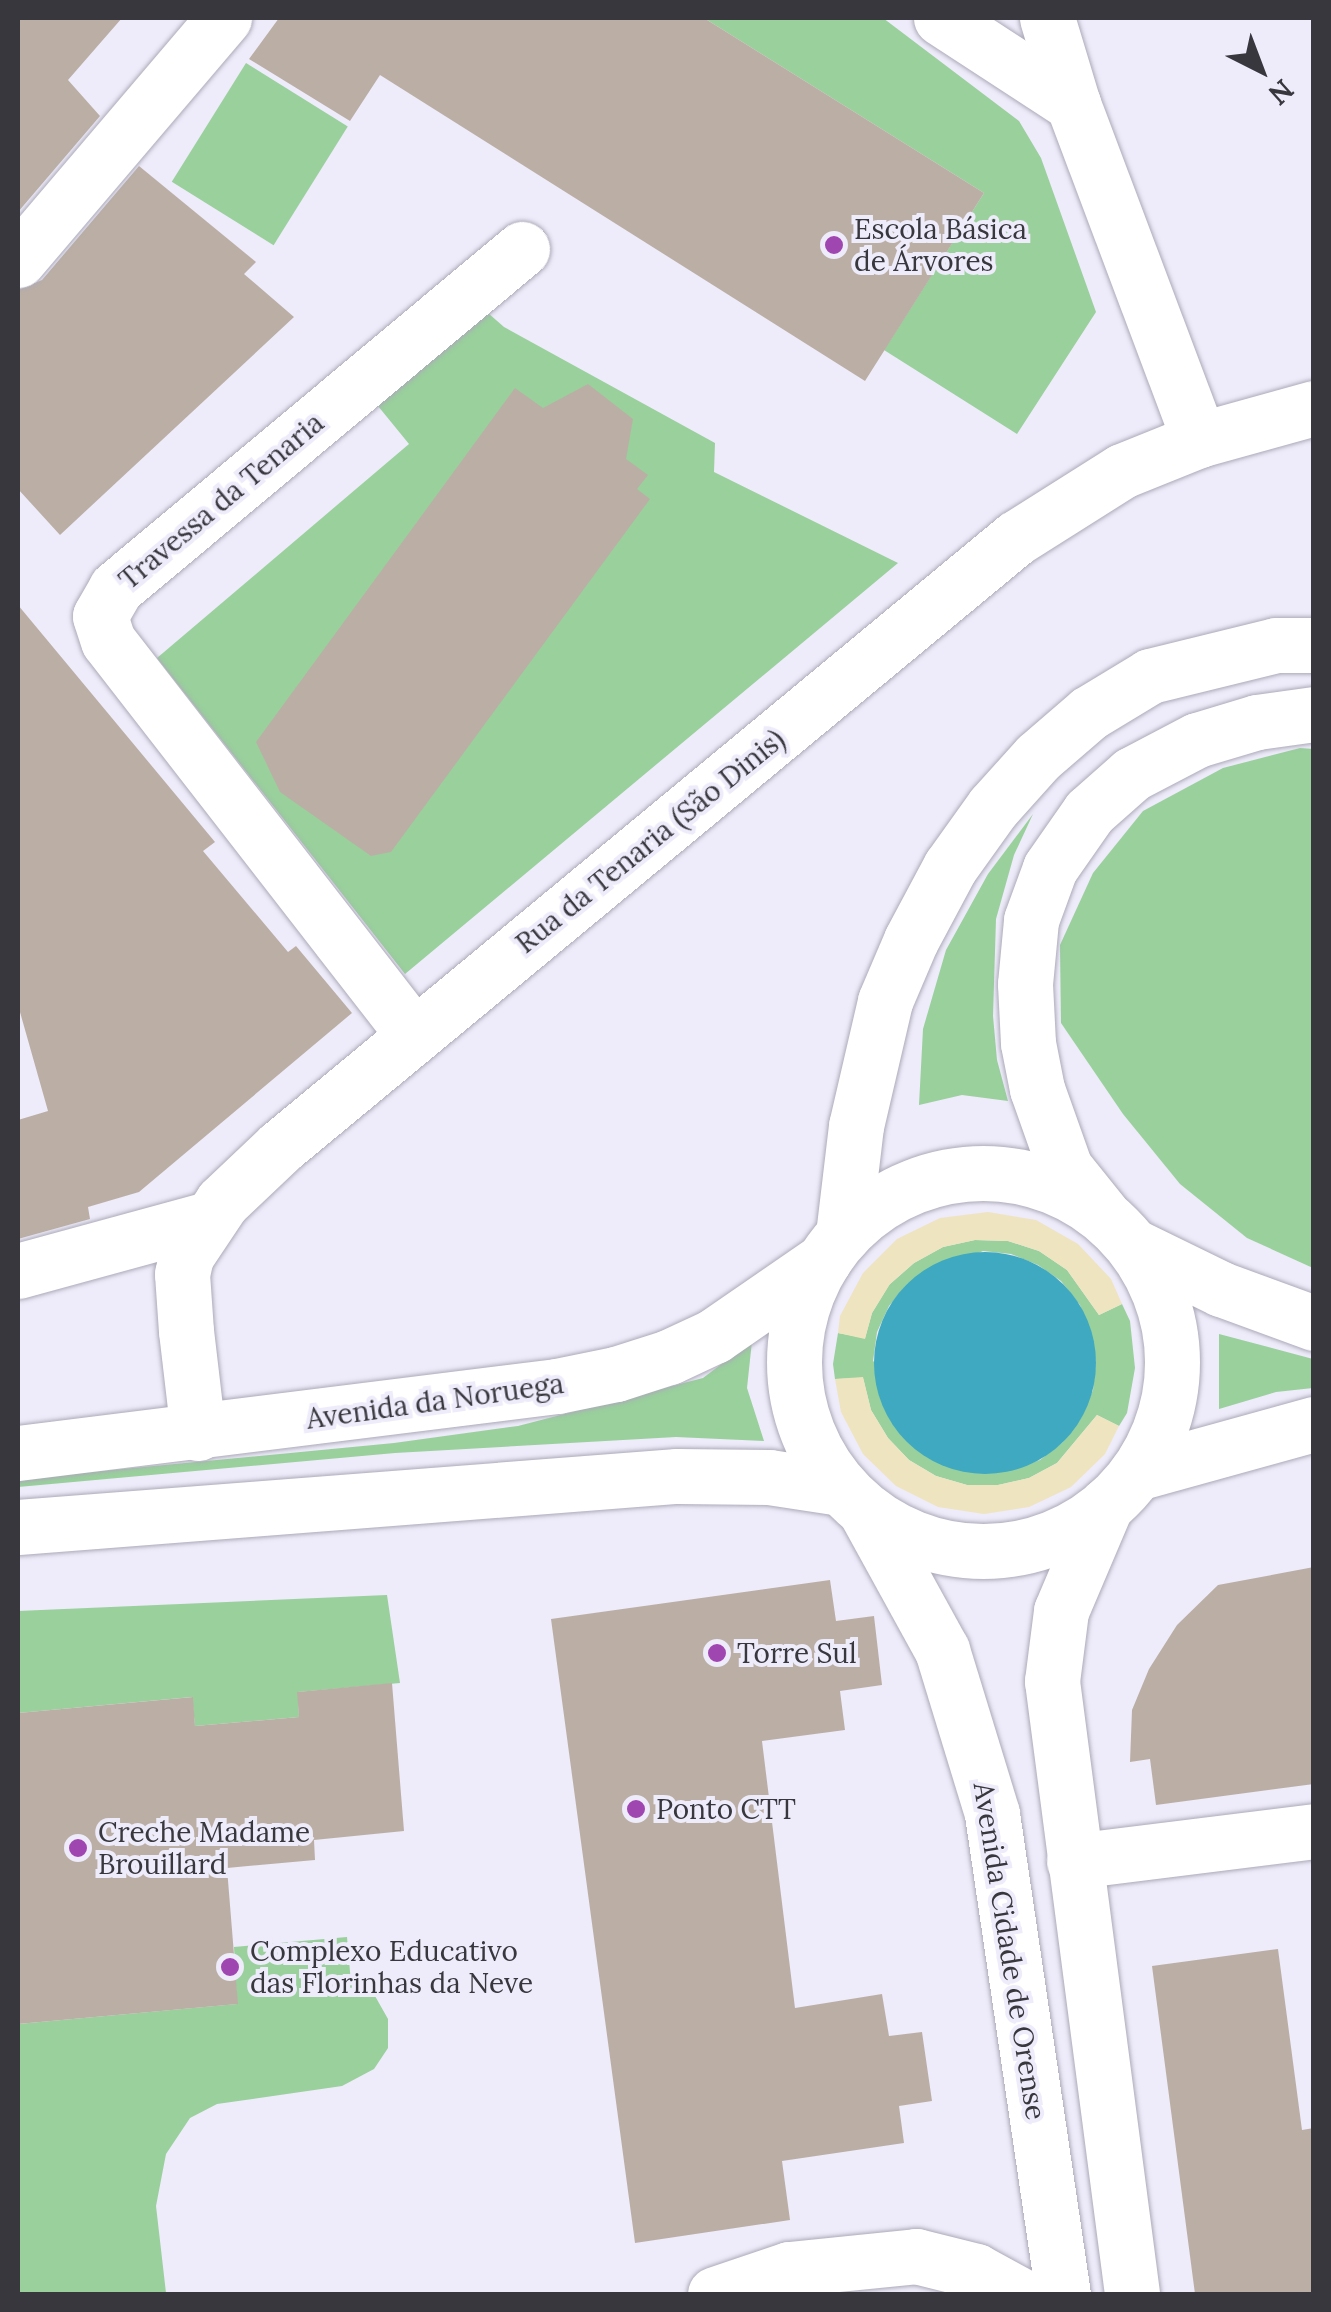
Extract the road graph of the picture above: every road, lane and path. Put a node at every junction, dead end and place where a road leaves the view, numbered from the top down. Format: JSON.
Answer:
{"nodes":[{"id":1,"x":224,"y":18,"type":"edge"},
{"id":2,"x":940,"y":18,"type":"edge"},
{"id":3,"x":1047,"y":18,"type":"edge"},
{"id":4,"x":1073,"y":104,"type":"junction"},
{"id":5,"x":522,"y":249,"type":"dead end"},
{"id":6,"x":18,"y":260,"type":"edge"},
{"id":7,"x":1314,"y":408,"type":"edge"},
{"id":8,"x":1199,"y":440,"type":"junction"},
{"id":9,"x":1314,"y":645,"type":"edge"},
{"id":10,"x":1314,"y":714,"type":"edge"},
{"id":11,"x":412,"y":1034,"type":"junction"},
{"id":12,"x":208,"y":1219,"type":"junction"},
{"id":13,"x":1118,"y":1230,"type":"junction"},
{"id":14,"x":833,"y":1248,"type":"junction"},
{"id":15,"x":18,"y":1271,"type":"edge"},
{"id":16,"x":1314,"y":1323,"type":"edge"},
{"id":17,"x":1314,"y":1424,"type":"edge"},
{"id":18,"x":198,"y":1433,"type":"junction"},
{"id":19,"x":18,"y":1453,"type":"edge"},
{"id":20,"x":1121,"y":1489,"type":"junction"},
{"id":21,"x":854,"y":1500,"type":"junction"},
{"id":22,"x":18,"y":1528,"type":"edge"},
{"id":23,"x":1314,"y":1831,"type":"edge"},
{"id":24,"x":1074,"y":1861,"type":"junction"},
{"id":25,"x":715,"y":2294,"type":"edge"},
{"id":26,"x":1018,"y":2294,"type":"edge"},
{"id":27,"x":1064,"y":2294,"type":"edge"},
{"id":28,"x":1132,"y":2294,"type":"edge"}],
"edges":[{"from":1,"to":6,"type":"main road"},
{"from":2,"to":4,"type":"main road"},
{"from":3,"to":4,"type":"main road"},
{"from":4,"to":8,"type":"main road"},
{"from":5,"to":11,"type":"main road","name":"Travessa da Tenaria"},
{"from":7,"to":8,"type":"main road","name":"Rua da Tenaria (São Dinis)"},
{"from":8,"to":11,"type":"main road","name":"Rua da Tenaria (São Dinis)"},
{"from":9,"to":14,"type":"main road"},
{"from":10,"to":13,"type":"main road"},
{"from":11,"to":12,"type":"main road","name":"Rua da Tenaria (São Dinis)"},
{"from":12,"to":15,"type":"main road"},
{"from":12,"to":18,"type":"main road","name":"Rua da Tenaria (São Dinis)"},
{"from":13,"to":14,"type":"main road","name":"Avenida da Noruega"},
{"from":13,"to":16,"type":"main road","name":"Avenida da Noruega"},
{"from":13,"to":20,"type":"main road"},
{"from":14,"to":18,"type":"main road","name":"Avenida da Noruega"},
{"from":14,"to":21,"type":"main road","name":"Avenida Cidade de Orense"},
{"from":17,"to":20,"type":"main road"},
{"from":18,"to":19,"type":"main road","name":"Avenida da Noruega"},
{"from":20,"to":21,"type":"main road"},
{"from":20,"to":24,"type":"main road"},
{"from":21,"to":22,"type":"main road"},
{"from":21,"to":27,"type":"main road","name":"Avenida Cidade de Orense"},
{"from":23,"to":24,"type":"main road"},
{"from":24,"to":28,"type":"main road"},
{"from":25,"to":26,"type":"main road"}]}
